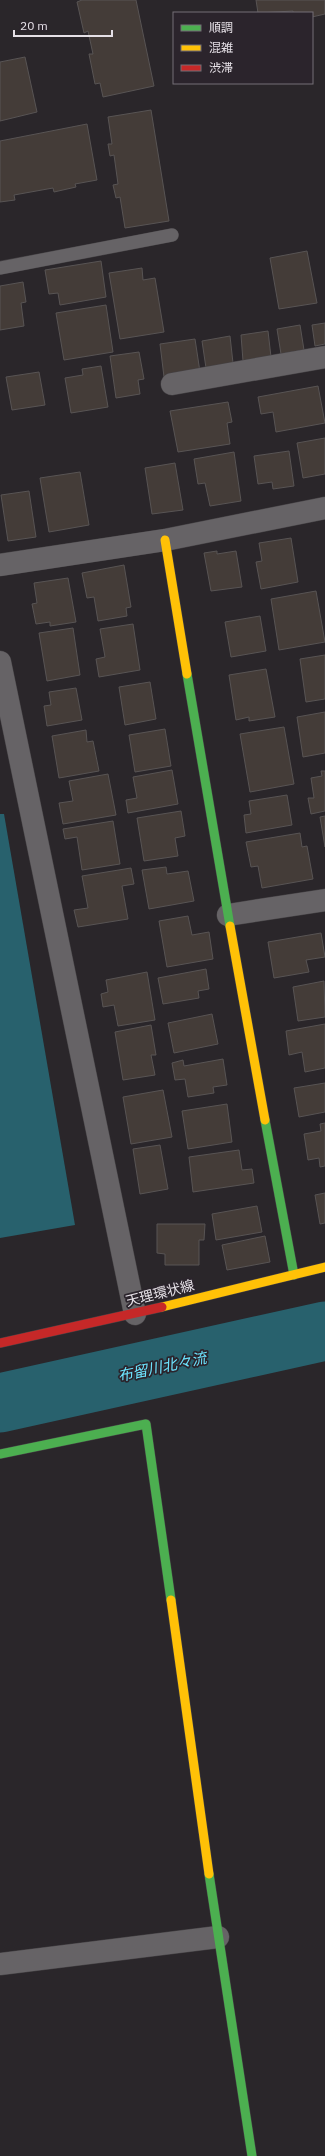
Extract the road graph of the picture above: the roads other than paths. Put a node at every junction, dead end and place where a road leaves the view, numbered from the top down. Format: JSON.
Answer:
{"nodes":[{"id":1,"x":172,"y":235,"type":"dead end"},
{"id":2,"x":0,"y":268,"type":"edge"},
{"id":3,"x":325,"y":357,"type":"edge"},
{"id":4,"x":172,"y":384,"type":"dead end"},
{"id":5,"x":325,"y":508,"type":"edge"},
{"id":6,"x":165,"y":540,"type":"junction"},
{"id":7,"x":0,"y":565,"type":"edge"},
{"id":8,"x":0,"y":662,"type":"edge"},
{"id":9,"x":325,"y":900,"type":"edge"},
{"id":10,"x":228,"y":915,"type":"junction"},
{"id":11,"x":325,"y":1267,"type":"edge"},
{"id":12,"x":294,"y":1275,"type":"junction"},
{"id":13,"x":135,"y":1314,"type":"junction"},
{"id":14,"x":0,"y":1343,"type":"edge"},
{"id":15,"x":0,"y":1454,"type":"edge"},
{"id":16,"x":218,"y":1938,"type":"junction"},
{"id":17,"x":0,"y":1964,"type":"edge"},
{"id":18,"x":252,"y":2156,"type":"edge"}],
"edges":[{"from":1,"to":2,"type":"lane"},
{"from":3,"to":4,"type":"street"},
{"from":5,"to":6,"type":"street"},
{"from":6,"to":7,"type":"street"},
{"from":6,"to":10,"type":"street"},
{"from":8,"to":13,"type":"street"},
{"from":9,"to":10,"type":"street"},
{"from":10,"to":12,"type":"street"},
{"from":11,"to":12,"type":"street","name":"天理環状線"},
{"from":12,"to":13,"type":"street","name":"天理環状線"},
{"from":13,"to":14,"type":"street","name":"天理環状線"},
{"from":15,"to":16,"type":"street"},
{"from":16,"to":17,"type":"street"},
{"from":16,"to":18,"type":"street"}]}
